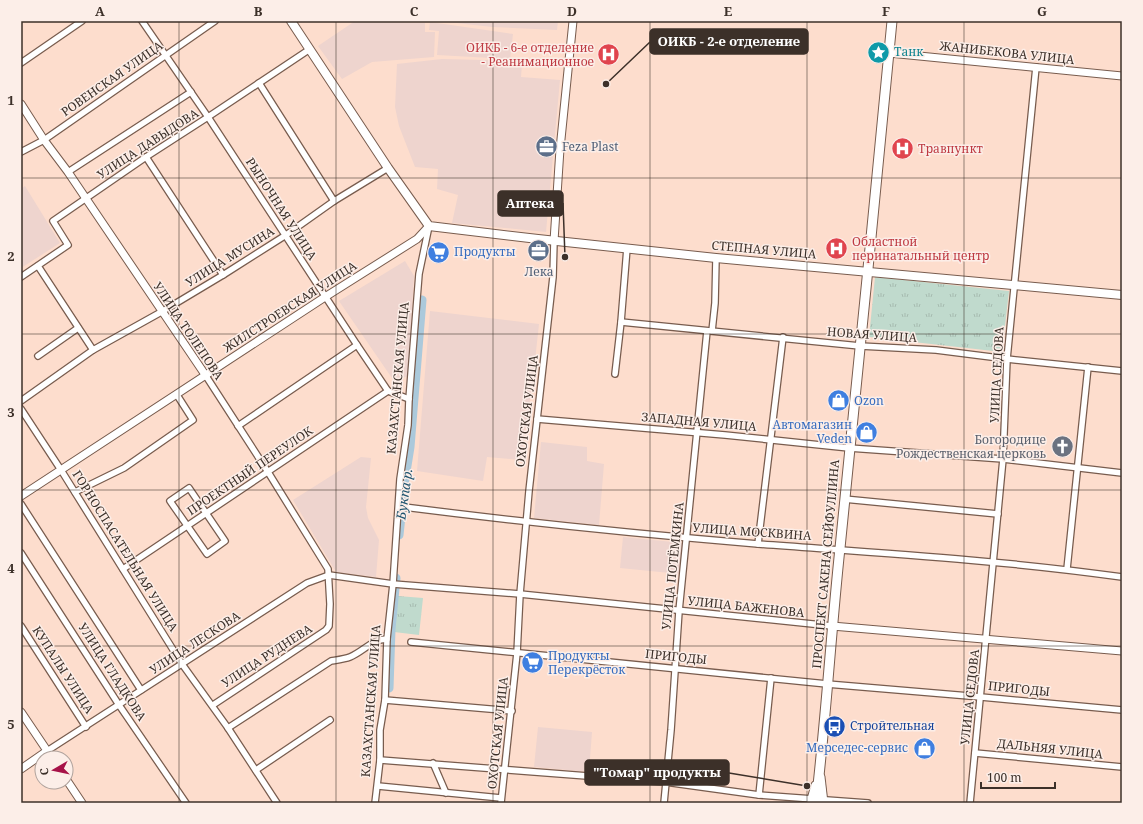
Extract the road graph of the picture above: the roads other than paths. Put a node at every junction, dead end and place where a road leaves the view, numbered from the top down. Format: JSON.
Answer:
{"nodes":[{"id":1,"x":142,"y":21,"type":"edge"},
{"id":2,"x":215,"y":21,"type":"edge"},
{"id":3,"x":291,"y":21,"type":"edge"},
{"id":4,"x":573,"y":21,"type":"edge"},
{"id":5,"x":892,"y":21,"type":"edge"},
{"id":6,"x":81,"y":22,"type":"edge"},
{"id":7,"x":310,"y":49,"type":"junction"},
{"id":8,"x":889,"y":53,"type":"junction"},
{"id":9,"x":165,"y":56,"type":"junction"},
{"id":10,"x":21,"y":63,"type":"edge"},
{"id":11,"x":1036,"y":68,"type":"junction"},
{"id":12,"x":1122,"y":76,"type":"edge"},
{"id":13,"x":259,"y":83,"type":"junction"},
{"id":14,"x":191,"y":92,"type":"junction"},
{"id":15,"x":21,"y":104,"type":"edge"},
{"id":16,"x":208,"y":117,"type":"junction"},
{"id":17,"x":44,"y":140,"type":"junction"},
{"id":18,"x":21,"y":152,"type":"edge"},
{"id":19,"x":146,"y":157,"type":"junction"},
{"id":20,"x":388,"y":168,"type":"junction"},
{"id":21,"x":68,"y":172,"type":"junction"},
{"id":22,"x":85,"y":198,"type":"junction"},
{"id":23,"x":334,"y":201,"type":"junction"},
{"id":24,"x":429,"y":226,"type":"junction"},
{"id":25,"x":286,"y":235,"type":"junction"},
{"id":26,"x":554,"y":241,"type":"junction"},
{"id":27,"x":627,"y":248,"type":"junction"},
{"id":28,"x":716,"y":258,"type":"junction"},
{"id":29,"x":38,"y":266,"type":"junction"},
{"id":30,"x":867,"y":271,"type":"junction"},
{"id":31,"x":223,"y":275,"type":"junction"},
{"id":32,"x":21,"y":277,"type":"edge"},
{"id":33,"x":1014,"y":286,"type":"junction"},
{"id":34,"x":1122,"y":295,"type":"edge"},
{"id":35,"x":325,"y":296,"type":"junction"},
{"id":36,"x":163,"y":311,"type":"junction"},
{"id":37,"x":621,"y":322,"type":"junction"},
{"id":38,"x":78,"y":328,"type":"junction"},
{"id":39,"x":709,"y":331,"type":"junction"},
{"id":40,"x":783,"y":338,"type":"junction"},
{"id":41,"x":356,"y":345,"type":"junction"},
{"id":42,"x":860,"y":346,"type":"junction"},
{"id":43,"x":93,"y":350,"type":"junction"},
{"id":44,"x":38,"y":356,"type":"dead end"},
{"id":45,"x":1007,"y":359,"type":"junction"},
{"id":46,"x":1088,"y":367,"type":"junction"},
{"id":47,"x":1122,"y":371,"type":"edge"},
{"id":48,"x":615,"y":374,"type":"dead end"},
{"id":49,"x":206,"y":376,"type":"junction"},
{"id":50,"x":388,"y":391,"type":"junction"},
{"id":51,"x":177,"y":395,"type":"junction"},
{"id":52,"x":409,"y":399,"type":"junction"},
{"id":53,"x":21,"y":401,"type":"edge"},
{"id":54,"x":21,"y":409,"type":"edge"},
{"id":55,"x":537,"y":419,"type":"junction"},
{"id":56,"x":238,"y":426,"type":"junction"},
{"id":57,"x":698,"y":433,"type":"junction"},
{"id":58,"x":772,"y":440,"type":"junction"},
{"id":59,"x":849,"y":448,"type":"junction"},
{"id":60,"x":1003,"y":459,"type":"junction"},
{"id":61,"x":1078,"y":469,"type":"junction"},
{"id":62,"x":61,"y":470,"type":"junction"},
{"id":63,"x":268,"y":472,"type":"junction"},
{"id":64,"x":1122,"y":473,"type":"edge"},
{"id":65,"x":75,"y":492,"type":"junction"},
{"id":66,"x":21,"y":496,"type":"edge"},
{"id":67,"x":844,"y":499,"type":"junction"},
{"id":68,"x":21,"y":504,"type":"edge"},
{"id":69,"x":404,"y":506,"type":"dead end"},
{"id":70,"x":207,"y":514,"type":"junction"},
{"id":71,"x":998,"y":514,"type":"junction"},
{"id":72,"x":526,"y":522,"type":"junction"},
{"id":73,"x":187,"y":526,"type":"junction"},
{"id":74,"x":687,"y":538,"type":"junction"},
{"id":75,"x":758,"y":544,"type":"junction"},
{"id":76,"x":839,"y":550,"type":"junction"},
{"id":77,"x":21,"y":553,"type":"edge"},
{"id":78,"x":994,"y":562,"type":"junction"},
{"id":79,"x":123,"y":569,"type":"junction"},
{"id":80,"x":1067,"y":569,"type":"junction"},
{"id":81,"x":329,"y":575,"type":"junction"},
{"id":82,"x":1122,"y":577,"type":"edge"},
{"id":83,"x":393,"y":584,"type":"junction"},
{"id":84,"x":520,"y":594,"type":"junction"},
{"id":85,"x":679,"y":611,"type":"junction"},
{"id":86,"x":21,"y":626,"type":"edge"},
{"id":87,"x":832,"y":626,"type":"junction"},
{"id":88,"x":387,"y":639,"type":"junction"},
{"id":89,"x":986,"y":639,"type":"junction"},
{"id":90,"x":411,"y":642,"type":"dead end"},
{"id":91,"x":1122,"y":651,"type":"edge"},
{"id":92,"x":517,"y":653,"type":"junction"},
{"id":93,"x":182,"y":664,"type":"junction"},
{"id":94,"x":676,"y":668,"type":"junction"},
{"id":95,"x":771,"y":678,"type":"junction"},
{"id":96,"x":827,"y":684,"type":"junction"},
{"id":97,"x":141,"y":690,"type":"junction"},
{"id":98,"x":981,"y":697,"type":"junction"},
{"id":99,"x":385,"y":700,"type":"junction"},
{"id":100,"x":119,"y":705,"type":"junction"},
{"id":101,"x":213,"y":705,"type":"junction"},
{"id":102,"x":1122,"y":710,"type":"edge"},
{"id":103,"x":21,"y":712,"type":"edge"},
{"id":104,"x":512,"y":712,"type":"junction"},
{"id":105,"x":330,"y":720,"type":"dead end"},
{"id":106,"x":86,"y":727,"type":"junction"},
{"id":107,"x":228,"y":728,"type":"junction"},
{"id":108,"x":46,"y":750,"type":"edge"},
{"id":109,"x":49,"y":750,"type":"edge"},
{"id":110,"x":975,"y":753,"type":"junction"},
{"id":111,"x":34,"y":760,"type":"edge"},
{"id":112,"x":380,"y":760,"type":"junction"},
{"id":113,"x":433,"y":763,"type":"junction"},
{"id":114,"x":1122,"y":767,"type":"edge"},
{"id":115,"x":21,"y":769,"type":"edge"},
{"id":116,"x":504,"y":769,"type":"junction"},
{"id":117,"x":256,"y":770,"type":"junction"},
{"id":118,"x":665,"y":782,"type":"junction"},
{"id":119,"x":378,"y":786,"type":"junction"},
{"id":120,"x":73,"y":790,"type":"edge"},
{"id":121,"x":446,"y":793,"type":"junction"},
{"id":122,"x":759,"y":795,"type":"junction"},
{"id":123,"x":501,"y":801,"type":"edge"},
{"id":124,"x":817,"y":801,"type":"edge"},
{"id":125,"x":82,"y":803,"type":"edge"},
{"id":126,"x":186,"y":803,"type":"edge"},
{"id":127,"x":277,"y":803,"type":"edge"},
{"id":128,"x":375,"y":803,"type":"edge"},
{"id":129,"x":664,"y":803,"type":"edge"},
{"id":130,"x":868,"y":803,"type":"edge"},
{"id":131,"x":970,"y":803,"type":"edge"}],
"edges":[{"from":1,"to":9,"type":"street","name":"РЫНОЧНАЯ УЛИЦА"},
{"from":2,"to":9,"type":"street","name":"РОВЕНСКАЯ УЛИЦА"},
{"from":3,"to":7,"type":"main road"},
{"from":4,"to":26,"type":"street","name":"ОХОТСКАЯ УЛИЦА"},
{"from":5,"to":8,"type":"main road","name":"ПРОСПЕКТ САКЕНА СЕЙФУЛЛИНА"},
{"from":6,"to":10,"type":"street"},
{"from":7,"to":13,"type":"street","name":"УЛИЦА ДАВЫДОВА"},
{"from":7,"to":20,"type":"main road"},
{"from":8,"to":11,"type":"street","name":"ЖАНИБЕКОВА УЛИЦА"},
{"from":8,"to":30,"type":"main road","name":"ПРОСПЕКТ САКЕНА СЕЙФУЛЛИНА"},
{"from":9,"to":14,"type":"street","name":"РЫНОЧНАЯ УЛИЦА"},
{"from":9,"to":17,"type":"street","name":"РОВЕНСКАЯ УЛИЦА"},
{"from":11,"to":12,"type":"street","name":"ЖАНИБЕКОВА УЛИЦА"},
{"from":11,"to":33,"type":"street","name":"УЛИЦА СЕДОВА"},
{"from":13,"to":16,"type":"street","name":"УЛИЦА ДАВЫДОВА"},
{"from":13,"to":23,"type":"street"},
{"from":14,"to":16,"type":"street","name":"РЫНОЧНАЯ УЛИЦА"},
{"from":14,"to":21,"type":"street"},
{"from":15,"to":17,"type":"street","name":"УЛИЦА ТОЛЕПОВА"},
{"from":16,"to":19,"type":"street","name":"УЛИЦА ДАВЫДОВА"},
{"from":16,"to":25,"type":"street","name":"РЫНОЧНАЯ УЛИЦА"},
{"from":17,"to":18,"type":"street","name":"РОВЕНСКАЯ УЛИЦА"},
{"from":17,"to":21,"type":"street","name":"УЛИЦА ТОЛЕПОВА"},
{"from":19,"to":22,"type":"street","name":"УЛИЦА ДАВЫДОВА"},
{"from":19,"to":31,"type":"street"},
{"from":20,"to":23,"type":"street","name":"УЛИЦА МУСИНА"},
{"from":20,"to":24,"type":"main road"},
{"from":21,"to":22,"type":"street","name":"УЛИЦА ТОЛЕПОВА"},
{"from":22,"to":29,"type":"street","name":"УЛИЦА ДАВЫДОВА"},
{"from":22,"to":36,"type":"street","name":"УЛИЦА ТОЛЕПОВА"},
{"from":23,"to":25,"type":"street","name":"УЛИЦА МУСИНА"},
{"from":24,"to":26,"type":"main road","name":"СТЕПНАЯ УЛИЦА"},
{"from":24,"to":35,"type":"street","name":"ЖИЛСТРОЕВСКАЯ УЛИЦА"},
{"from":24,"to":52,"type":"street","name":"КАЗАХСТАНСКАЯ УЛИЦА"},
{"from":25,"to":31,"type":"street","name":"УЛИЦА МУСИНА"},
{"from":25,"to":35,"type":"street","name":"РЫНОЧНАЯ УЛИЦА"},
{"from":26,"to":27,"type":"main road","name":"СТЕПНАЯ УЛИЦА"},
{"from":26,"to":55,"type":"street","name":"ОХОТСКАЯ УЛИЦА"},
{"from":27,"to":28,"type":"main road","name":"СТЕПНАЯ УЛИЦА"},
{"from":27,"to":37,"type":"street"},
{"from":28,"to":30,"type":"main road","name":"СТЕПНАЯ УЛИЦА"},
{"from":28,"to":39,"type":"street","name":"УЛИЦА ПОТЁМКИНА"},
{"from":29,"to":32,"type":"street","name":"УЛИЦА ДАВЫДОВА"},
{"from":29,"to":38,"type":"street"},
{"from":30,"to":33,"type":"main road","name":"СТЕПНАЯ УЛИЦА"},
{"from":30,"to":42,"type":"main road","name":"ПРОСПЕКТ САКЕНА СЕЙФУЛЛИНА"},
{"from":31,"to":36,"type":"street","name":"УЛИЦА МУСИНА"},
{"from":33,"to":34,"type":"main road","name":"СТЕПНАЯ УЛИЦА"},
{"from":33,"to":45,"type":"street","name":"УЛИЦА СЕДОВА"},
{"from":35,"to":41,"type":"street","name":"РЫНОЧНАЯ УЛИЦА"},
{"from":35,"to":49,"type":"street","name":"ЖИЛСТРОЕВСКАЯ УЛИЦА"},
{"from":36,"to":43,"type":"street","name":"УЛИЦА МУСИНА"},
{"from":36,"to":49,"type":"street","name":"УЛИЦА ТОЛЕПОВА"},
{"from":37,"to":39,"type":"street","name":"НОВАЯ УЛИЦА"},
{"from":37,"to":48,"type":"street"},
{"from":38,"to":43,"type":"street"},
{"from":38,"to":44,"type":"street"},
{"from":39,"to":40,"type":"street","name":"НОВАЯ УЛИЦА"},
{"from":39,"to":57,"type":"street","name":"УЛИЦА ПОТЁМКИНА"},
{"from":40,"to":42,"type":"street","name":"НОВАЯ УЛИЦА"},
{"from":40,"to":58,"type":"street"},
{"from":41,"to":50,"type":"street","name":"РЫНОЧНАЯ УЛИЦА"},
{"from":41,"to":56,"type":"street"},
{"from":42,"to":45,"type":"street","name":"НОВАЯ УЛИЦА"},
{"from":42,"to":59,"type":"main road","name":"ПРОСПЕКТ САКЕНА СЕЙФУЛЛИНА"},
{"from":43,"to":53,"type":"street","name":"УЛИЦА МУСИНА"},
{"from":45,"to":46,"type":"street","name":"НОВАЯ УЛИЦА"},
{"from":45,"to":60,"type":"street","name":"УЛИЦА СЕДОВА"},
{"from":46,"to":47,"type":"street","name":"НОВАЯ УЛИЦА"},
{"from":46,"to":61,"type":"street"},
{"from":49,"to":51,"type":"street","name":"ЖИЛСТРОЕВСКАЯ УЛИЦА"},
{"from":49,"to":56,"type":"street","name":"УЛИЦА ТОЛЕПОВА"},
{"from":50,"to":52,"type":"street"},
{"from":50,"to":63,"type":"street","name":"ПРОЕКТНЫЙ ПЕРЕУЛОК"},
{"from":51,"to":62,"type":"street","name":"ЖИЛСТРОЕВСКАЯ УЛИЦА"},
{"from":51,"to":65,"type":"street"},
{"from":52,"to":83,"type":"street","name":"КАЗАХСТАНСКАЯ УЛИЦА"},
{"from":54,"to":62,"type":"street","name":"ГОРНОСПАСАТЕЛЬНАЯ УЛИЦА"},
{"from":55,"to":57,"type":"street","name":"ЗАПАДНАЯ УЛИЦА"},
{"from":55,"to":72,"type":"street","name":"ОХОТСКАЯ УЛИЦА"},
{"from":56,"to":63,"type":"street","name":"УЛИЦА ТОЛЕПОВА"},
{"from":57,"to":58,"type":"street","name":"ЗАПАДНАЯ УЛИЦА"},
{"from":57,"to":74,"type":"street","name":"УЛИЦА ПОТЁМКИНА"},
{"from":58,"to":59,"type":"street","name":"ЗАПАДНАЯ УЛИЦА"},
{"from":58,"to":75,"type":"street"},
{"from":59,"to":60,"type":"street","name":"ЗАПАДНАЯ УЛИЦА"},
{"from":59,"to":67,"type":"main road","name":"ПРОСПЕКТ САКЕНА СЕЙФУЛЛИНА"},
{"from":60,"to":61,"type":"street","name":"ЗАПАДНАЯ УЛИЦА"},
{"from":60,"to":71,"type":"street","name":"УЛИЦА СЕДОВА"},
{"from":61,"to":64,"type":"street","name":"ЗАПАДНАЯ УЛИЦА"},
{"from":61,"to":80,"type":"street"},
{"from":62,"to":65,"type":"street","name":"ГОРНОСПАСАТЕЛЬНАЯ УЛИЦА"},
{"from":62,"to":66,"type":"street","name":"ЖИЛСТРОЕВСКАЯ УЛИЦА"},
{"from":63,"to":70,"type":"street","name":"ПРОЕКТНЫЙ ПЕРЕУЛОК"},
{"from":63,"to":81,"type":"street","name":"УЛИЦА ТОЛЕПОВА"},
{"from":65,"to":79,"type":"street","name":"ГОРНОСПАСАТЕЛЬНАЯ УЛИЦА"},
{"from":67,"to":71,"type":"street"},
{"from":67,"to":76,"type":"main road","name":"ПРОСПЕКТ САКЕНА СЕЙФУЛЛИНА"},
{"from":68,"to":97,"type":"street"},
{"from":69,"to":72,"type":"street","name":"УЛИЦА МОСКВИНА"},
{"from":70,"to":73,"type":"street","name":"ПРОЕКТНЫЙ ПЕРЕУЛОК"},
{"from":70,"to":73,"type":"street"},
{"from":70,"to":73,"type":"street"},
{"from":71,"to":78,"type":"street","name":"УЛИЦА СЕДОВА"},
{"from":72,"to":74,"type":"street","name":"УЛИЦА МОСКВИНА"},
{"from":72,"to":84,"type":"street","name":"ОХОТСКАЯ УЛИЦА"},
{"from":73,"to":79,"type":"street","name":"ПРОЕКТНЫЙ ПЕРЕУЛОК"},
{"from":74,"to":75,"type":"street","name":"УЛИЦА МОСКВИНА"},
{"from":74,"to":85,"type":"street","name":"УЛИЦА ПОТЁМКИНА"},
{"from":75,"to":76,"type":"street","name":"УЛИЦА МОСКВИНА"},
{"from":76,"to":78,"type":"street","name":"УЛИЦА МОСКВИНА"},
{"from":76,"to":87,"type":"main road","name":"ПРОСПЕКТ САКЕНА СЕЙФУЛЛИНА"},
{"from":77,"to":100,"type":"street","name":"УЛИЦА ГЛАДКОВА"},
{"from":78,"to":80,"type":"street","name":"УЛИЦА МОСКВИНА"},
{"from":78,"to":89,"type":"street","name":"УЛИЦА СЕДОВА"},
{"from":79,"to":93,"type":"street","name":"ГОРНОСПАСАТЕЛЬНАЯ УЛИЦА"},
{"from":80,"to":82,"type":"street","name":"УЛИЦА МОСКВИНА"},
{"from":81,"to":83,"type":"street","name":"УЛИЦА ЛЕСКОВА"},
{"from":81,"to":93,"type":"street","name":"УЛИЦА ЛЕСКОВА"},
{"from":81,"to":101,"type":"street","name":"УЛИЦА РУДНЕВА"},
{"from":83,"to":84,"type":"street","name":"УЛИЦА БАЖЕНОВА"},
{"from":83,"to":88,"type":"street","name":"КАЗАХСТАНСКАЯ УЛИЦА"},
{"from":84,"to":85,"type":"street","name":"УЛИЦА БАЖЕНОВА"},
{"from":84,"to":92,"type":"street","name":"ОХОТСКАЯ УЛИЦА"},
{"from":85,"to":87,"type":"street","name":"УЛИЦА БАЖЕНОВА"},
{"from":85,"to":94,"type":"street","name":"УЛИЦА ПОТЁМКИНА"},
{"from":86,"to":106,"type":"street","name":"КУПАЛЫ УЛИЦА"},
{"from":87,"to":89,"type":"street","name":"УЛИЦА БАЖЕНОВА"},
{"from":87,"to":96,"type":"main road","name":"ПРОСПЕКТ САКЕНА СЕЙФУЛЛИНА"},
{"from":88,"to":99,"type":"street","name":"КАЗАХСТАНСКАЯ УЛИЦА"},
{"from":88,"to":107,"type":"street"},
{"from":89,"to":91,"type":"street","name":"УЛИЦА БАЖЕНОВА"},
{"from":89,"to":98,"type":"street","name":"УЛИЦА СЕДОВА"},
{"from":90,"to":92,"type":"street","name":"ПРИГОДЫ"},
{"from":92,"to":94,"type":"street","name":"ПРИГОДЫ"},
{"from":92,"to":104,"type":"street","name":"ОХОТСКАЯ УЛИЦА"},
{"from":93,"to":97,"type":"street","name":"УЛИЦА ЛЕСКОВА"},
{"from":93,"to":101,"type":"street","name":"ГОРНОСПАСАТЕЛЬНАЯ УЛИЦА"},
{"from":94,"to":95,"type":"street","name":"ПРИГОДЫ"},
{"from":94,"to":118,"type":"street","name":"УЛИЦА ПОТЁМКИНА"},
{"from":95,"to":96,"type":"street","name":"ПРИГОДЫ"},
{"from":95,"to":122,"type":"street"},
{"from":96,"to":98,"type":"street","name":"ПРИГОДЫ"},
{"from":96,"to":124,"type":"main road","name":"ПРОСПЕКТ САКЕНА СЕЙФУЛЛИНА"},
{"from":97,"to":100,"type":"street","name":"УЛИЦА ЛЕСКОВА"},
{"from":98,"to":102,"type":"street","name":"ПРИГОДЫ"},
{"from":98,"to":110,"type":"street","name":"УЛИЦА СЕДОВА"},
{"from":99,"to":104,"type":"street"},
{"from":99,"to":112,"type":"street","name":"КАЗАХСТАНСКАЯ УЛИЦА"},
{"from":100,"to":106,"type":"street","name":"УЛИЦА ЛЕСКОВА"},
{"from":100,"to":126,"type":"street","name":"УЛИЦА ГЛАДКОВА"},
{"from":101,"to":107,"type":"street","name":"ГОРНОСПАСАТЕЛЬНАЯ УЛИЦА"},
{"from":103,"to":108,"type":"street"},
{"from":104,"to":116,"type":"street","name":"ОХОТСКАЯ УЛИЦА"},
{"from":105,"to":117,"type":"street"},
{"from":106,"to":109,"type":"street","name":"УЛИЦА ЛЕСКОВА"},
{"from":107,"to":117,"type":"street","name":"ГОРНОСПАСАТЕЛЬНАЯ УЛИЦА"},
{"from":110,"to":114,"type":"street","name":"ДАЛЬНЯЯ УЛИЦА"},
{"from":110,"to":131,"type":"street","name":"УЛИЦА СЕДОВА"},
{"from":111,"to":115,"type":"street","name":"УЛИЦА ЛЕСКОВА"},
{"from":112,"to":113,"type":"street"},
{"from":112,"to":119,"type":"street","name":"КАЗАХСТАНСКАЯ УЛИЦА"},
{"from":113,"to":116,"type":"street"},
{"from":113,"to":121,"type":"street"},
{"from":116,"to":118,"type":"street"},
{"from":116,"to":123,"type":"street","name":"ОХОТСКАЯ УЛИЦА"},
{"from":117,"to":127,"type":"street","name":"ГОРНОСПАСАТЕЛЬНАЯ УЛИЦА"},
{"from":118,"to":122,"type":"street"},
{"from":118,"to":129,"type":"street","name":"УЛИЦА ПОТЁМКИНА"},
{"from":119,"to":121,"type":"street"},
{"from":119,"to":128,"type":"street","name":"КАЗАХСТАНСКАЯ УЛИЦА"},
{"from":120,"to":125,"type":"street"},
{"from":121,"to":123,"type":"street"},
{"from":122,"to":124,"type":"street"},
{"from":124,"to":130,"type":"street"}]}
